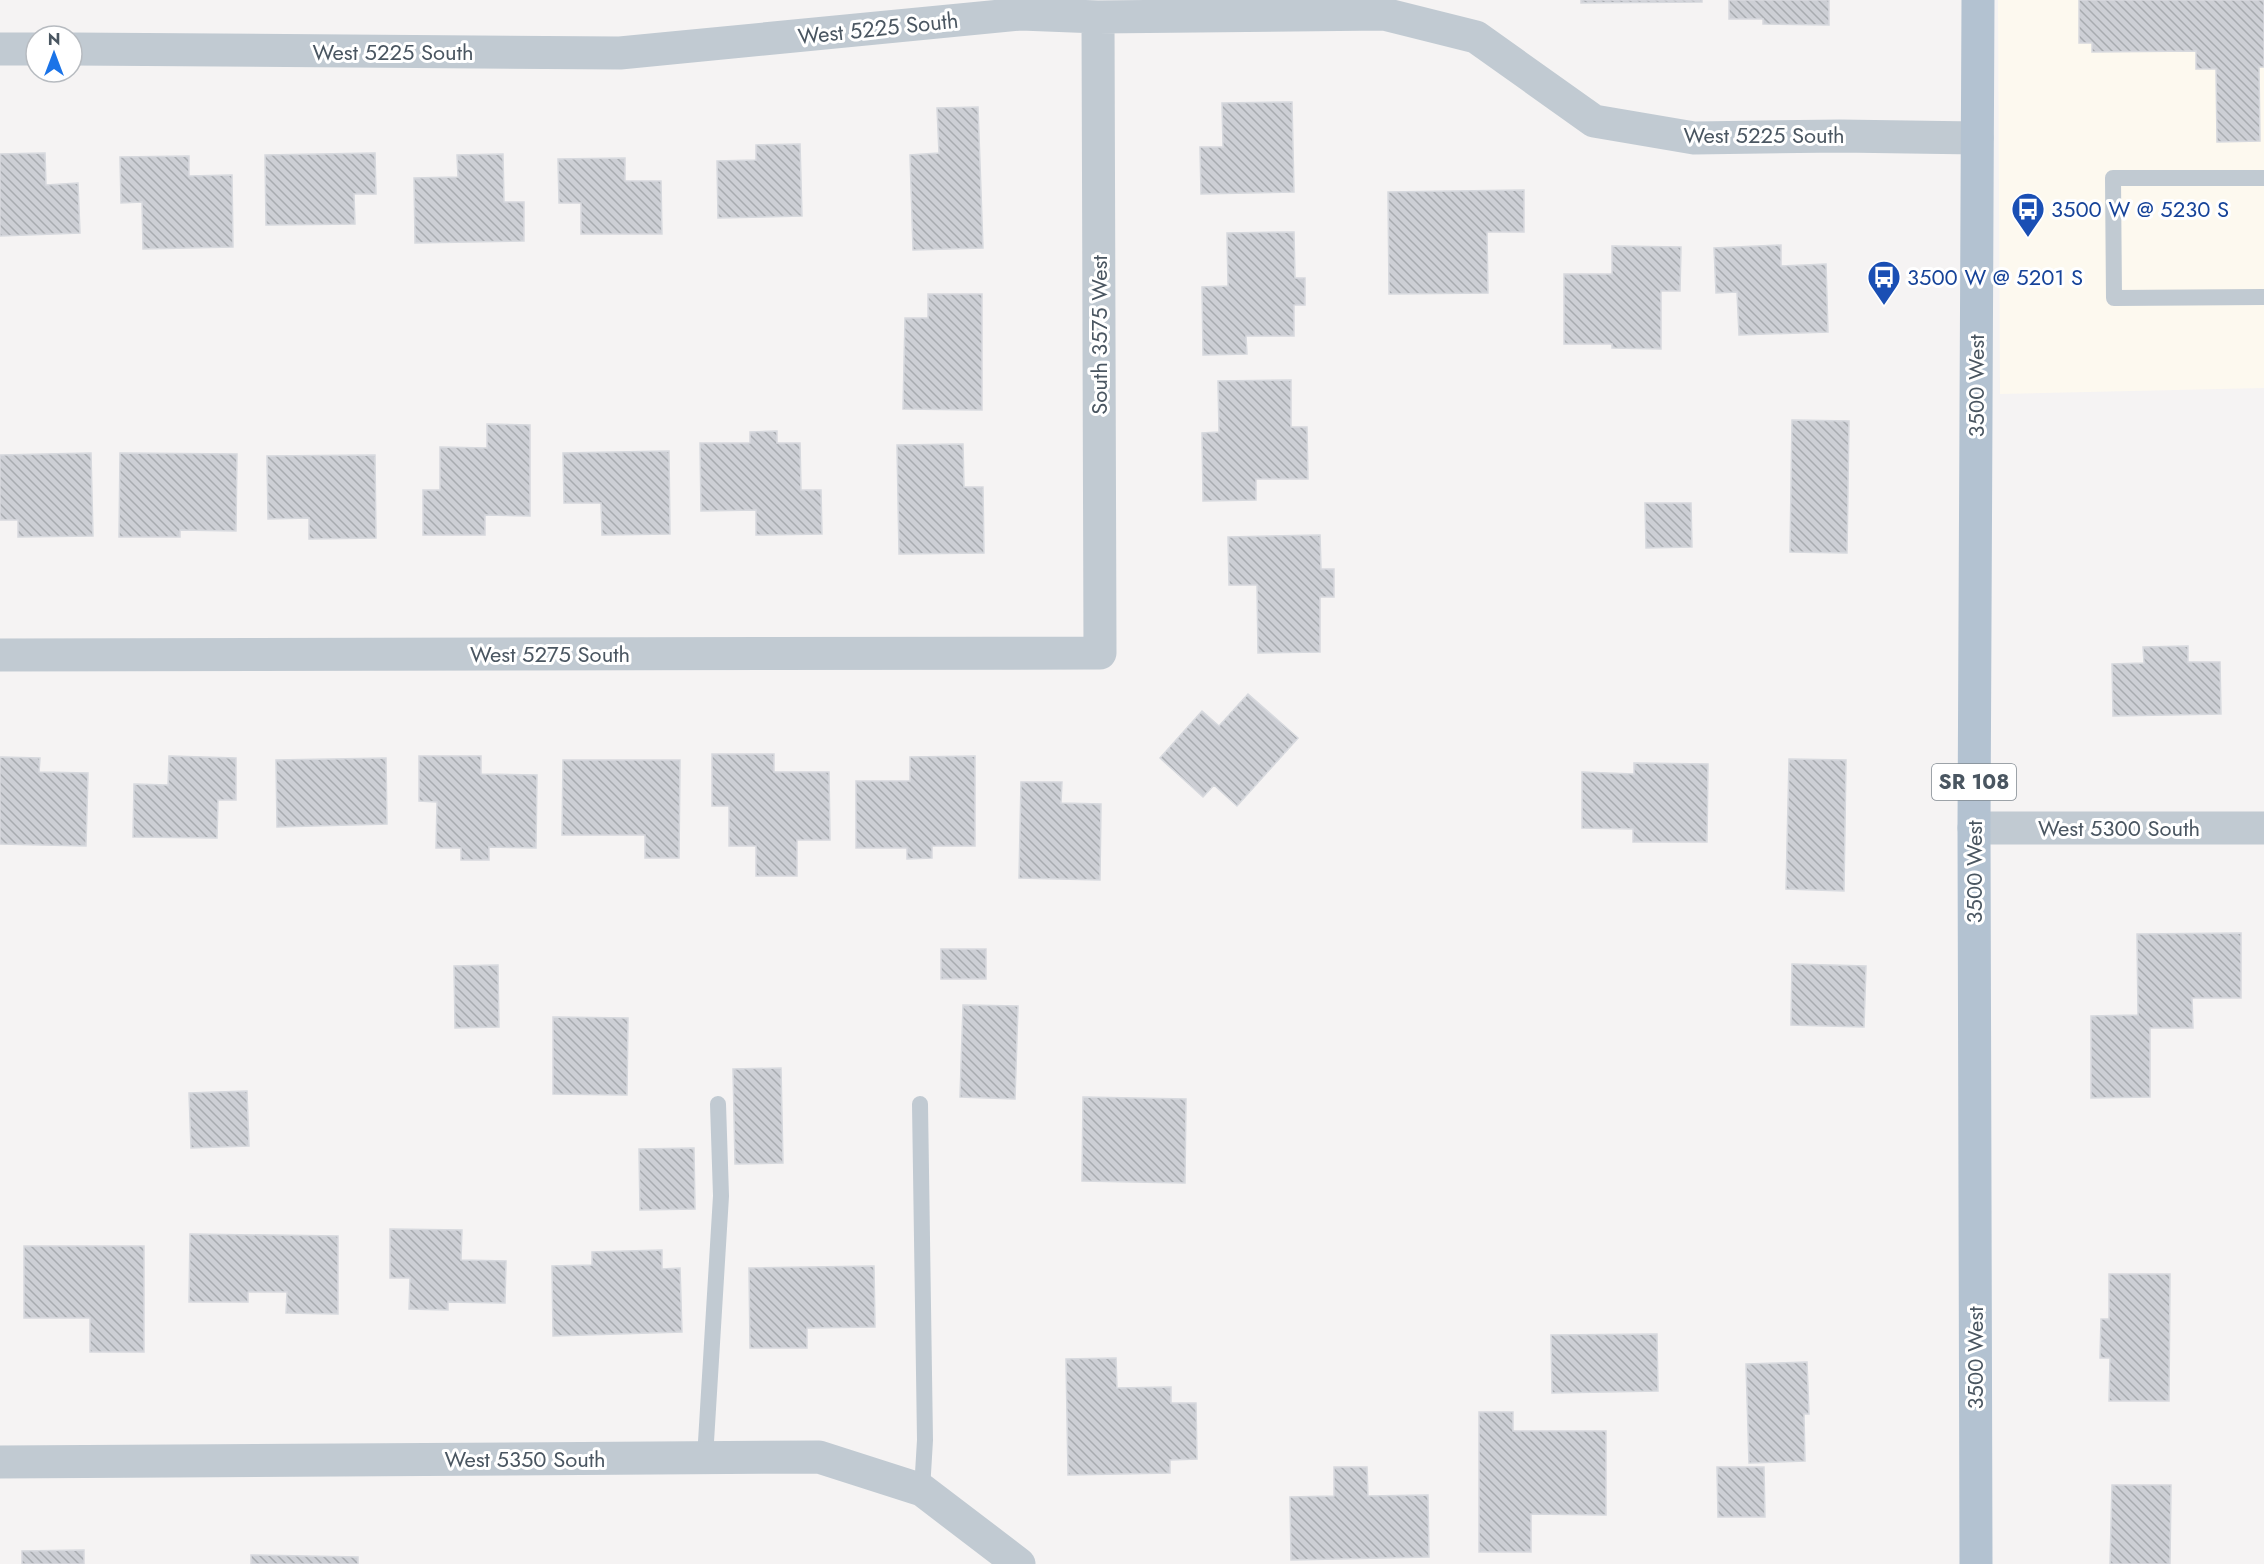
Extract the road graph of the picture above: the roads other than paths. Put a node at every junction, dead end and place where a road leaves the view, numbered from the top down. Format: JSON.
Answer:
{"nodes":[{"id":1,"x":1978,"y":0,"type":"edge"},
{"id":2,"x":1098,"y":17,"type":"junction"},
{"id":3,"x":0,"y":49,"type":"edge"},
{"id":4,"x":24,"y":49,"type":"edge"},
{"id":5,"x":84,"y":49,"type":"edge"},
{"id":6,"x":1977,"y":138,"type":"junction"},
{"id":7,"x":2264,"y":178,"type":"edge"},
{"id":8,"x":2264,"y":297,"type":"edge"},
{"id":9,"x":1100,"y":653,"type":"joint"},
{"id":10,"x":0,"y":655,"type":"edge"},
{"id":11,"x":1974,"y":828,"type":"junction"},
{"id":12,"x":2264,"y":828,"type":"edge"},
{"id":13,"x":718,"y":1104,"type":"dead end"},
{"id":14,"x":920,"y":1104,"type":"dead end"},
{"id":15,"x":705,"y":1458,"type":"junction"},
{"id":16,"x":0,"y":1462,"type":"edge"},
{"id":17,"x":922,"y":1490,"type":"junction"},
{"id":18,"x":1019,"y":1564,"type":"edge"},
{"id":19,"x":1976,"y":1564,"type":"edge"}],
"edges":[{"from":1,"to":6,"type":"main road","name":"3500 West","number":"SR 108"},
{"from":2,"to":5,"type":"street","name":"West 5225 South"},
{"from":2,"to":6,"type":"street","name":"West 5225 South"},
{"from":2,"to":9,"type":"street","name":"South 3575 West"},
{"from":3,"to":4,"type":"street"},
{"from":6,"to":11,"type":"main road","name":"3500 West","number":"SR 108"},
{"from":7,"to":8,"type":"lane"},
{"from":9,"to":10,"type":"street","name":"West 5275 South"},
{"from":11,"to":12,"type":"street","name":"West 5300 South"},
{"from":11,"to":19,"type":"main road","name":"3500 West","number":"SR 108"},
{"from":13,"to":15,"type":"lane"},
{"from":14,"to":17,"type":"lane"},
{"from":15,"to":16,"type":"street","name":"West 5350 South"},
{"from":15,"to":17,"type":"street","name":"West 5350 South"},
{"from":17,"to":18,"type":"street","name":"West 5350 South"}]}
